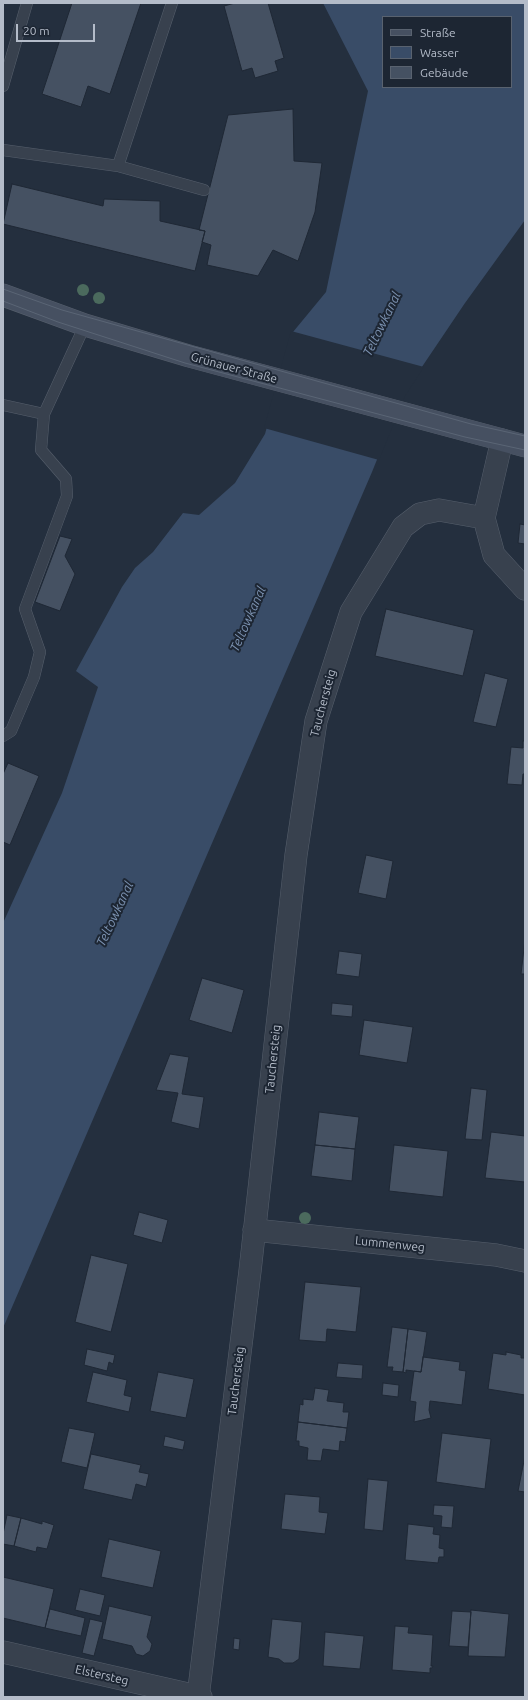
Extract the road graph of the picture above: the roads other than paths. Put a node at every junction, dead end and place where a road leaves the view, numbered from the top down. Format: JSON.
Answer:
{"nodes":[{"id":1,"x":27,"y":3,"type":"edge"},
{"id":2,"x":172,"y":3,"type":"edge"},
{"id":3,"x":3,"y":86,"type":"edge"},
{"id":4,"x":3,"y":150,"type":"edge"},
{"id":5,"x":118,"y":166,"type":"junction"},
{"id":6,"x":204,"y":190,"type":"dead end"},
{"id":7,"x":3,"y":295,"type":"edge"},
{"id":8,"x":84,"y":324,"type":"junction"},
{"id":9,"x":3,"y":405,"type":"edge"},
{"id":10,"x":44,"y":414,"type":"junction"},
{"id":11,"x":502,"y":440,"type":"junction"},
{"id":12,"x":525,"y":446,"type":"edge"},
{"id":13,"x":484,"y":518,"type":"junction"},
{"id":14,"x":525,"y":589,"type":"edge"},
{"id":15,"x":3,"y":736,"type":"edge"},
{"id":16,"x":254,"y":1230,"type":"junction"},
{"id":17,"x":525,"y":1261,"type":"edge"},
{"id":18,"x":3,"y":1652,"type":"edge"},
{"id":19,"x":200,"y":1697,"type":"edge"}],
"edges":[{"from":1,"to":3,"type":"lane"},
{"from":2,"to":5,"type":"lane"},
{"from":4,"to":5,"type":"lane"},
{"from":5,"to":6,"type":"lane"},
{"from":7,"to":8,"type":"main road","name":"Grünauer Straße"},
{"from":8,"to":10,"type":"lane"},
{"from":8,"to":11,"type":"main road","name":"Grünauer Straße"},
{"from":9,"to":10,"type":"lane"},
{"from":10,"to":15,"type":"lane"},
{"from":11,"to":12,"type":"main road","name":"Grünauer Straße"},
{"from":11,"to":13,"type":"street"},
{"from":13,"to":14,"type":"street"},
{"from":13,"to":16,"type":"street","name":"Tauchersteig"},
{"from":16,"to":17,"type":"street","name":"Lummenweg"},
{"from":16,"to":19,"type":"street","name":"Tauchersteig"},
{"from":18,"to":19,"type":"street","name":"Elstersteg"}]}
